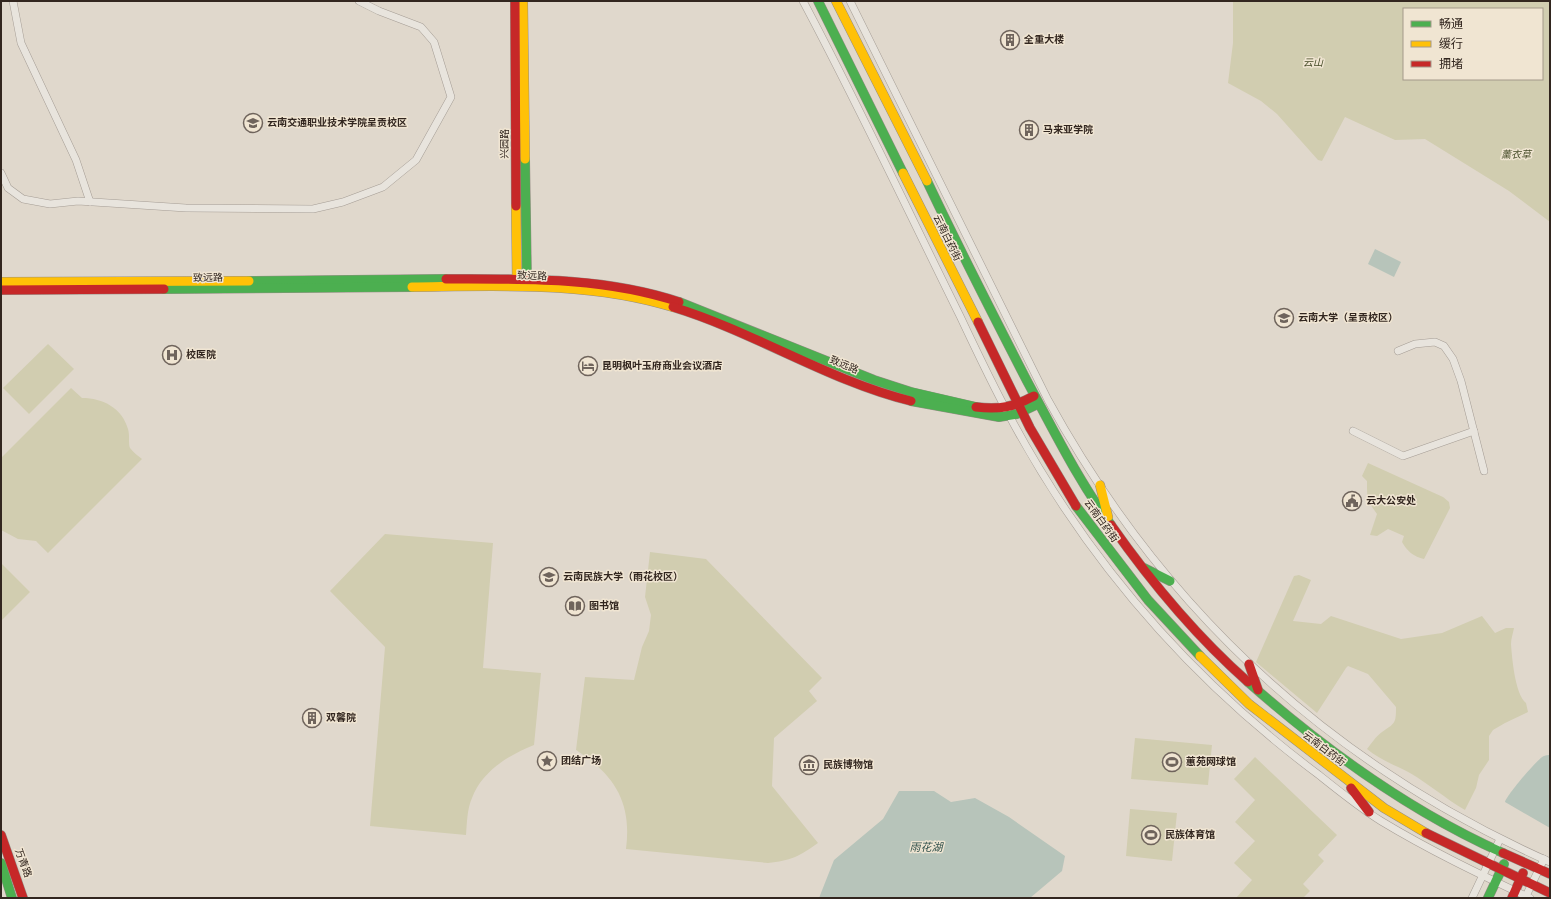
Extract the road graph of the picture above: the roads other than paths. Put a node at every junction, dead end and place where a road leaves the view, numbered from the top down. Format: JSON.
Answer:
{"nodes":[{"id":1,"x":13,"y":1,"type":"edge"},
{"id":2,"x":359,"y":1,"type":"edge"},
{"id":3,"x":515,"y":1,"type":"edge"},
{"id":4,"x":523,"y":1,"type":"edge"},
{"id":5,"x":803,"y":1,"type":"edge"},
{"id":6,"x":818,"y":1,"type":"edge"},
{"id":7,"x":836,"y":1,"type":"edge"},
{"id":8,"x":850,"y":1,"type":"edge"},
{"id":9,"x":1,"y":173,"type":"edge"},
{"id":10,"x":90,"y":202,"type":"junction"},
{"id":11,"x":1,"y":282,"type":"edge"},
{"id":12,"x":522,"y":282,"type":"junction"},
{"id":13,"x":1,"y":290,"type":"edge"},
{"id":14,"x":1398,"y":351,"type":"dead end"},
{"id":15,"x":1012,"y":354,"type":"junction"},
{"id":16,"x":996,"y":362,"type":"junction"},
{"id":17,"x":1036,"y":400,"type":"junction"},
{"id":18,"x":1020,"y":409,"type":"junction"},
{"id":19,"x":1007,"y":412,"type":"junction"},
{"id":20,"x":1353,"y":431,"type":"dead end"},
{"id":21,"x":1474,"y":431,"type":"junction"},
{"id":22,"x":1056,"y":438,"type":"junction"},
{"id":23,"x":1040,"y":446,"type":"junction"},
{"id":24,"x":1484,"y":472,"type":"dead end"},
{"id":25,"x":1100,"y":485,"type":"junction"},
{"id":26,"x":1110,"y":526,"type":"junction"},
{"id":27,"x":1141,"y":567,"type":"junction"},
{"id":28,"x":1170,"y":581,"type":"junction"},
{"id":29,"x":1249,"y":664,"type":"junction"},
{"id":30,"x":1259,"y":692,"type":"junction"},
{"id":31,"x":1344,"y":778,"type":"junction"},
{"id":32,"x":1369,"y":812,"type":"junction"},
{"id":33,"x":1462,"y":833,"type":"junction"},
{"id":34,"x":1,"y":835,"type":"edge"},
{"id":35,"x":1500,"y":839,"type":"junction"},
{"id":36,"x":1454,"y":847,"type":"junction"},
{"id":37,"x":1495,"y":850,"type":"junction"},
{"id":38,"x":1508,"y":856,"type":"junction"},
{"id":39,"x":1547,"y":860,"type":"edge"},
{"id":40,"x":1,"y":863,"type":"edge"},
{"id":41,"x":1488,"y":864,"type":"junction"},
{"id":42,"x":1527,"y":865,"type":"junction"},
{"id":43,"x":1501,"y":870,"type":"junction"},
{"id":44,"x":1539,"y":870,"type":"junction"},
{"id":45,"x":1550,"y":874,"type":"edge"},
{"id":46,"x":1482,"y":876,"type":"junction"},
{"id":47,"x":1521,"y":880,"type":"junction"},
{"id":48,"x":1495,"y":882,"type":"junction"},
{"id":49,"x":1532,"y":884,"type":"junction"},
{"id":50,"x":1550,"y":893,"type":"edge"},
{"id":51,"x":1514,"y":895,"type":"edge"},
{"id":52,"x":1527,"y":897,"type":"edge"},
{"id":53,"x":12,"y":898,"type":"edge"},
{"id":54,"x":23,"y":898,"type":"edge"},
{"id":55,"x":1472,"y":898,"type":"edge"},
{"id":56,"x":1488,"y":898,"type":"edge"}],
"edges":[{"from":1,"to":10,"type":"street"},
{"from":2,"to":10,"type":"street"},
{"from":3,"to":12,"type":"main road","name":"兴园路"},
{"from":4,"to":12,"type":"main road","name":"兴园路"},
{"from":5,"to":19,"type":"street"},
{"from":6,"to":16,"type":"main road","name":"云南白药街"},
{"from":7,"to":15,"type":"main road","name":"云南白药街"},
{"from":8,"to":25,"type":"street"},
{"from":9,"to":10,"type":"street"},
{"from":11,"to":12,"type":"main road","name":"致远路"},
{"from":12,"to":13,"type":"main road","name":"致远路"},
{"from":12,"to":19,"type":"main road","name":"致远路"},
{"from":14,"to":21,"type":"street"},
{"from":15,"to":16,"type":"main road"},
{"from":15,"to":17,"type":"main road","name":"云南白药街"},
{"from":16,"to":18,"type":"main road","name":"云南白药街"},
{"from":17,"to":18,"type":"main road","name":"致远路"},
{"from":17,"to":22,"type":"main road","name":"云南白药街"},
{"from":18,"to":19,"type":"main road","name":"致远路"},
{"from":18,"to":23,"type":"main road","name":"云南白药街"},
{"from":19,"to":32,"type":"street"},
{"from":20,"to":21,"type":"street"},
{"from":21,"to":24,"type":"street"},
{"from":22,"to":23,"type":"main road"},
{"from":22,"to":26,"type":"main road","name":"云南白药街"},
{"from":23,"to":31,"type":"main road","name":"云南白药街"},
{"from":25,"to":26,"type":"main road"},
{"from":25,"to":28,"type":"street"},
{"from":26,"to":27,"type":"main road","name":"云南白药街"},
{"from":27,"to":28,"type":"main road"},
{"from":27,"to":30,"type":"main road","name":"云南白药街"},
{"from":28,"to":29,"type":"street"},
{"from":29,"to":30,"type":"main road"},
{"from":29,"to":35,"type":"street"},
{"from":30,"to":33,"type":"main road","name":"云南白药街"},
{"from":31,"to":32,"type":"main road"},
{"from":31,"to":36,"type":"main road","name":"云南白药街"},
{"from":32,"to":46,"type":"street"},
{"from":33,"to":36,"type":"main road"},
{"from":33,"to":37,"type":"main road","name":"云南白药街"},
{"from":34,"to":54,"type":"main road","name":"万青路"},
{"from":35,"to":37,"type":"street"},
{"from":35,"to":39,"type":"street"},
{"from":36,"to":41,"type":"main road","name":"云南白药街"},
{"from":37,"to":38,"type":"main road","name":"云南白药街"},
{"from":37,"to":41,"type":"street"},
{"from":38,"to":42,"type":"main road","name":"云南白药街"},
{"from":38,"to":43,"type":"main road"},
{"from":39,"to":44,"type":"street"},
{"from":40,"to":53,"type":"main road","name":"万青路"},
{"from":41,"to":43,"type":"main road","name":"云南白药街"},
{"from":41,"to":46,"type":"street"},
{"from":42,"to":44,"type":"main road","name":"云南白药街"},
{"from":42,"to":47,"type":"main road"},
{"from":43,"to":47,"type":"main road","name":"云南白药街"},
{"from":43,"to":48,"type":"main road"},
{"from":44,"to":45,"type":"main road","name":"云南白药街"},
{"from":44,"to":49,"type":"street"},
{"from":46,"to":48,"type":"street"},
{"from":46,"to":55,"type":"street"},
{"from":47,"to":49,"type":"main road","name":"云南白药街"},
{"from":47,"to":51,"type":"main road"},
{"from":48,"to":51,"type":"street"},
{"from":48,"to":56,"type":"main road"},
{"from":49,"to":50,"type":"main road","name":"云南白药街"},
{"from":49,"to":52,"type":"street"},
{"from":51,"to":52,"type":"street"}]}
